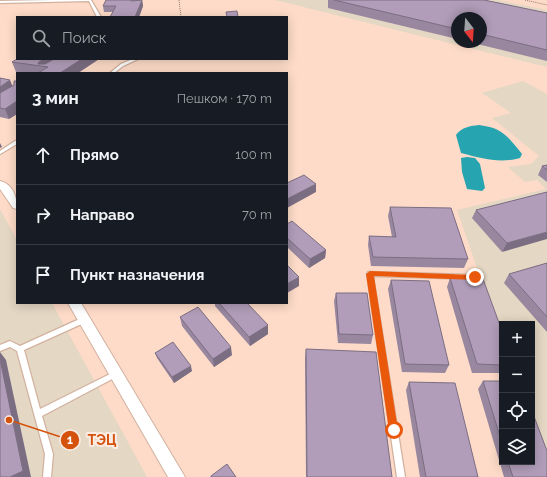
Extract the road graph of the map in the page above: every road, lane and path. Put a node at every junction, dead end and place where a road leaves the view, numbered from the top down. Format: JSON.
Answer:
{"nodes":[{"id":1,"x":80,"y":0,"type":"edge"},
{"id":2,"x":179,"y":0,"type":"edge"},
{"id":3,"x":525,"y":0,"type":"edge"},
{"id":4,"x":0,"y":2,"type":"edge"},
{"id":5,"x":547,"y":5,"type":"edge"},
{"id":6,"x":99,"y":16,"type":"edge"},
{"id":7,"x":182,"y":16,"type":"edge"},
{"id":8,"x":134,"y":60,"type":"edge"},
{"id":9,"x":113,"y":72,"type":"edge"},
{"id":10,"x":16,"y":143,"type":"edge"},
{"id":11,"x":0,"y":153,"type":"edge"},
{"id":12,"x":0,"y":184,"type":"edge"},
{"id":13,"x":16,"y":204,"type":"edge"},
{"id":14,"x":475,"y":277,"type":"edge"},
{"id":15,"x":75,"y":304,"type":"edge"},
{"id":16,"x":84,"y":320,"type":"junction"},
{"id":17,"x":0,"y":348,"type":"edge"},
{"id":18,"x":20,"y":349,"type":"junction"},
{"id":19,"x":116,"y":374,"type":"junction"},
{"id":20,"x":38,"y":414,"type":"junction"},
{"id":21,"x":47,"y":477,"type":"edge"},
{"id":22,"x":177,"y":477,"type":"edge"},
{"id":23,"x":401,"y":477,"type":"edge"}],
"edges":[{"from":1,"to":4,"type":"lane"},
{"from":1,"to":6,"type":"lane"},
{"from":2,"to":7,"type":"path"},
{"from":3,"to":5,"type":"path"},
{"from":8,"to":9,"type":"lane"},
{"from":10,"to":11,"type":"lane"},
{"from":12,"to":13,"type":"street"},
{"from":14,"to":23,"type":"lane"},
{"from":15,"to":16,"type":"street"},
{"from":16,"to":18,"type":"lane"},
{"from":16,"to":19,"type":"street"},
{"from":17,"to":18,"type":"lane"},
{"from":18,"to":20,"type":"lane"},
{"from":19,"to":20,"type":"lane"},
{"from":19,"to":22,"type":"street"},
{"from":20,"to":21,"type":"lane"}]}
